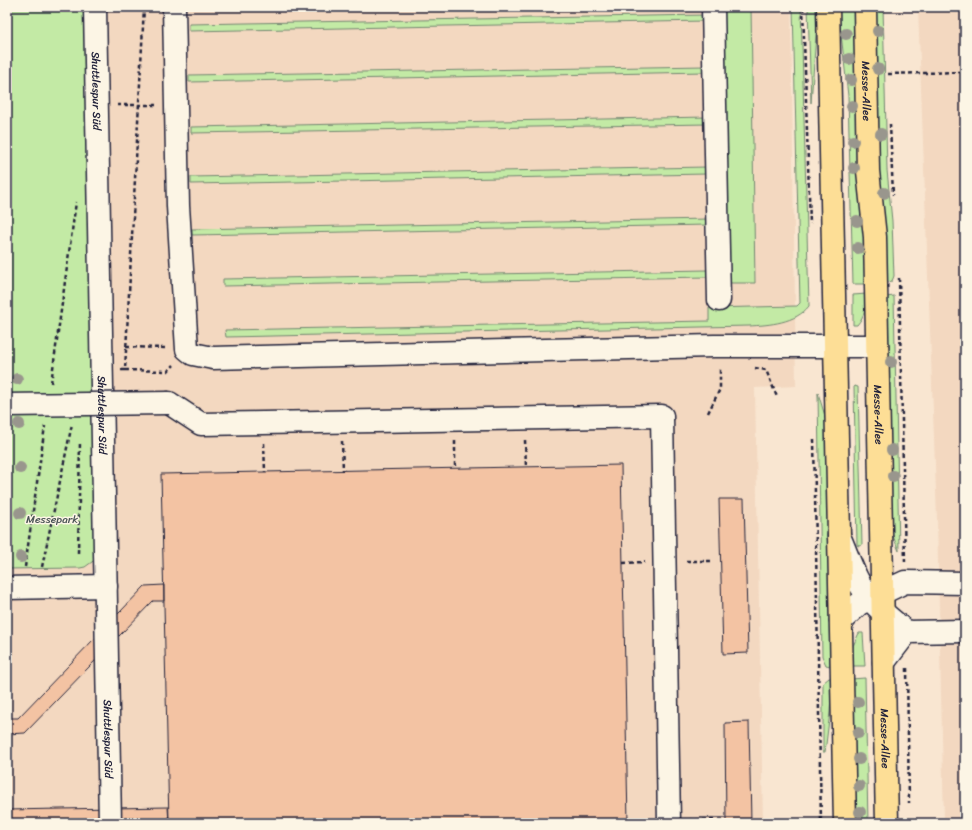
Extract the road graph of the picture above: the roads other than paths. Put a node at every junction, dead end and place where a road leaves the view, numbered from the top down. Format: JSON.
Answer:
{"nodes":[{"id":1,"x":95,"y":7,"type":"edge"},
{"id":2,"x":174,"y":7,"type":"edge"},
{"id":3,"x":713,"y":7,"type":"edge"},
{"id":4,"x":828,"y":7,"type":"edge"},
{"id":5,"x":865,"y":7,"type":"edge"},
{"id":6,"x":719,"y":300,"type":"dead end"},
{"id":7,"x":877,"y":346,"type":"junction"},
{"id":8,"x":835,"y":347,"type":"junction"},
{"id":9,"x":7,"y":405,"type":"edge"},
{"id":10,"x":839,"y":536,"type":"junction"},
{"id":11,"x":882,"y":559,"type":"junction"},
{"id":12,"x":905,"y":582,"type":"junction"},
{"id":13,"x":965,"y":583,"type":"edge"},
{"id":14,"x":106,"y":586,"type":"junction"},
{"id":15,"x":7,"y":588,"type":"edge"},
{"id":16,"x":878,"y":601,"type":"junction"},
{"id":17,"x":841,"y":621,"type":"junction"},
{"id":18,"x":965,"y":631,"type":"edge"},
{"id":19,"x":907,"y":632,"type":"junction"},
{"id":20,"x":884,"y":662,"type":"junction"},
{"id":21,"x":110,"y":823,"type":"edge"},
{"id":22,"x":669,"y":823,"type":"edge"},
{"id":23,"x":845,"y":823,"type":"edge"},
{"id":24,"x":887,"y":823,"type":"edge"}],
"edges":[{"from":1,"to":14,"type":"lane","name":"Shuttlespur Süd"},
{"from":2,"to":8,"type":"lane"},
{"from":3,"to":6,"type":"lane"},
{"from":4,"to":8,"type":"main road"},
{"from":5,"to":7,"type":"main road","name":"Messe-Allee"},
{"from":7,"to":8,"type":"lane"},
{"from":7,"to":11,"type":"main road","name":"Messe-Allee"},
{"from":8,"to":10,"type":"main road"},
{"from":9,"to":22,"type":"lane","bridge":true},
{"from":10,"to":16,"type":"lane"},
{"from":10,"to":17,"type":"main road"},
{"from":11,"to":12,"type":"lane"},
{"from":11,"to":16,"type":"main road","name":"Messe-Allee"},
{"from":12,"to":13,"type":"lane"},
{"from":12,"to":16,"type":"lane"},
{"from":14,"to":15,"type":"lane"},
{"from":14,"to":21,"type":"lane","name":"Shuttlespur Süd"},
{"from":16,"to":17,"type":"lane"},
{"from":16,"to":19,"type":"lane"},
{"from":16,"to":20,"type":"main road","name":"Messe-Allee"},
{"from":17,"to":23,"type":"main road"},
{"from":18,"to":19,"type":"lane"},
{"from":19,"to":20,"type":"lane"},
{"from":20,"to":24,"type":"main road","name":"Messe-Allee"}]}
